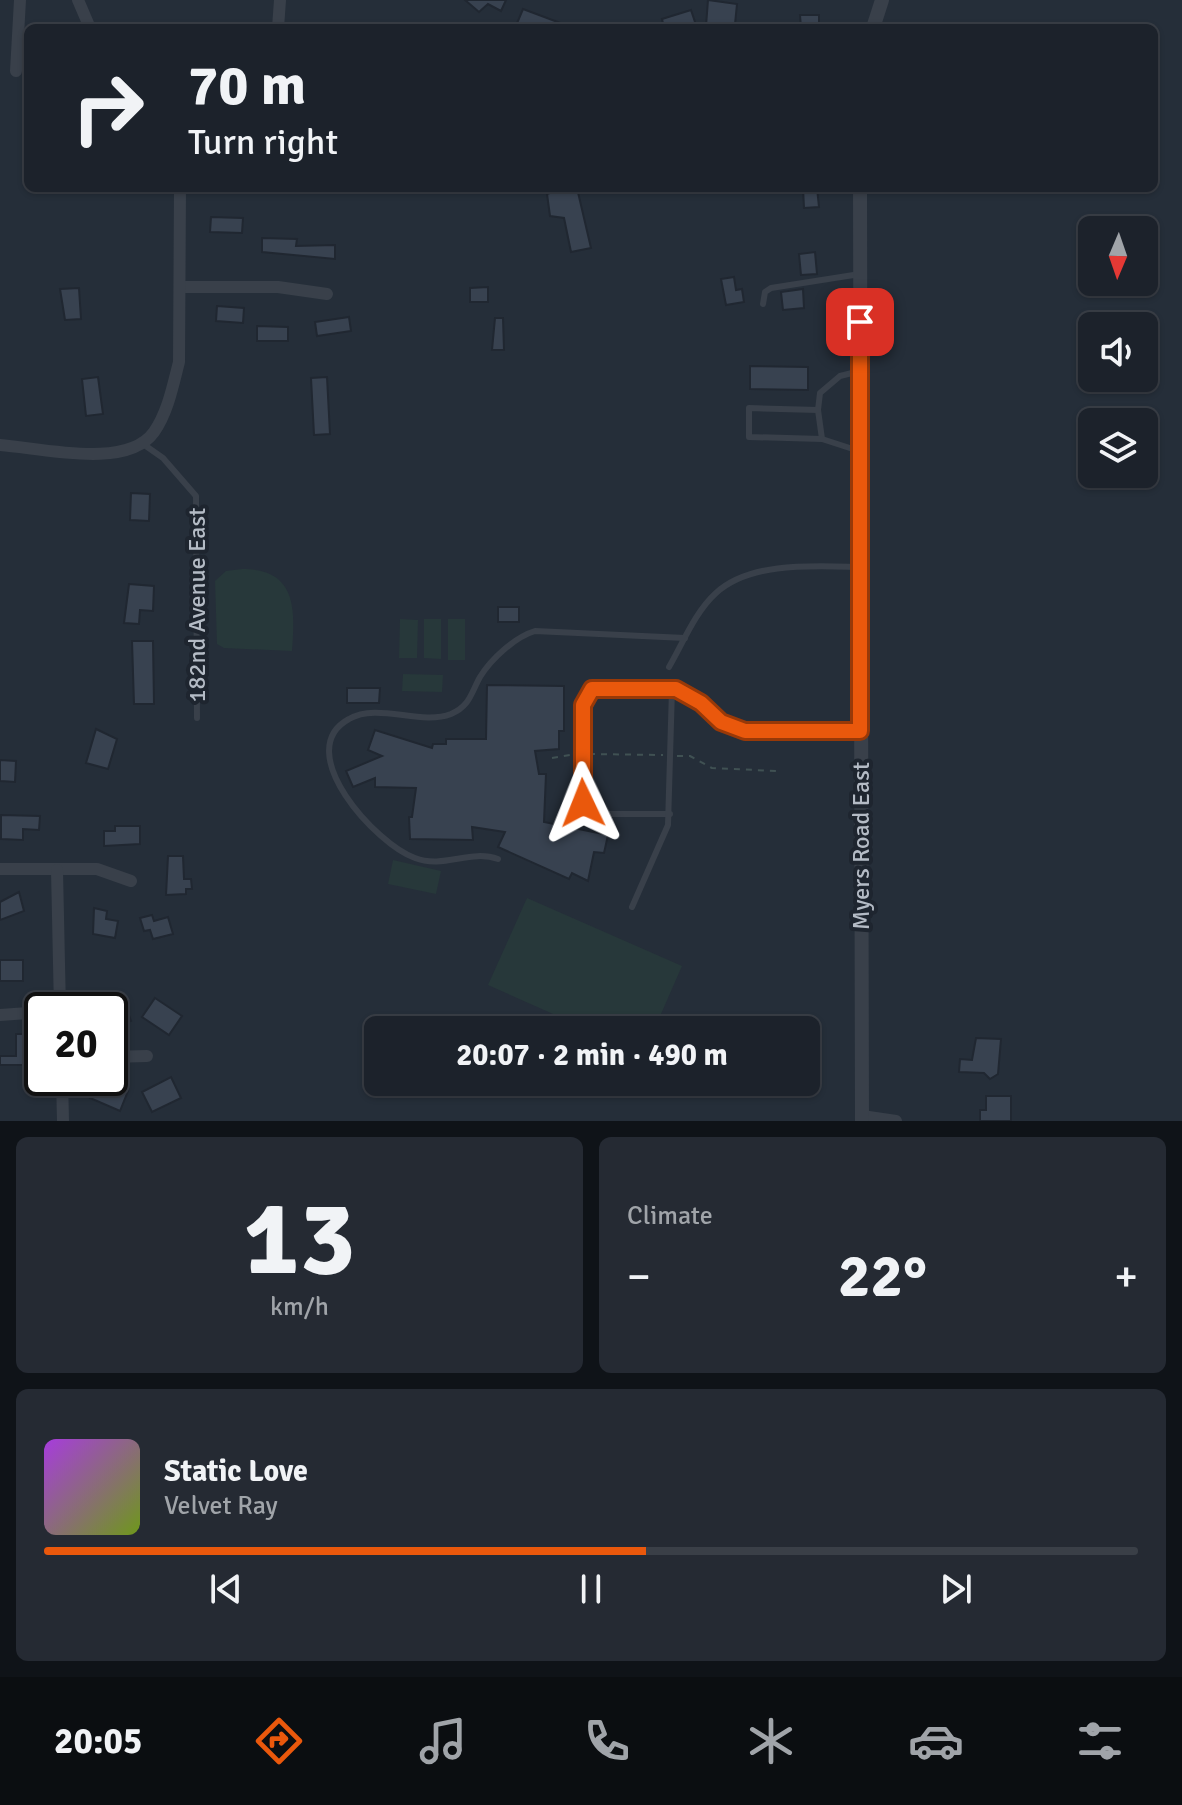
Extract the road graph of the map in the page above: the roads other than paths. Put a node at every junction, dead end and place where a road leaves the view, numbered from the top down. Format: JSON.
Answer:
{"nodes":[{"id":1,"x":20,"y":0,"type":"edge"},
{"id":2,"x":78,"y":0,"type":"edge"},
{"id":3,"x":280,"y":0,"type":"edge"},
{"id":4,"x":882,"y":0,"type":"edge"},
{"id":5,"x":88,"y":24,"type":"edge"},
{"id":6,"x":278,"y":24,"type":"edge"},
{"id":7,"x":874,"y":24,"type":"edge"},
{"id":8,"x":16,"y":71,"type":"dead end"},
{"id":9,"x":180,"y":192,"type":"edge"},
{"id":10,"x":860,"y":192,"type":"edge"},
{"id":11,"x":860,"y":274,"type":"junction"},
{"id":12,"x":182,"y":287,"type":"junction"},
{"id":13,"x":327,"y":294,"type":"dead end"},
{"id":14,"x":763,"y":304,"type":"dead end"},
{"id":15,"x":860,"y":371,"type":"junction"},
{"id":16,"x":818,"y":410,"type":"junction"},
{"id":17,"x":822,"y":439,"type":"junction"},
{"id":18,"x":143,"y":444,"type":"junction"},
{"id":19,"x":0,"y":445,"type":"edge"},
{"id":20,"x":859,"y":451,"type":"junction"},
{"id":21,"x":860,"y":567,"type":"junction"},
{"id":22,"x":685,"y":638,"type":"junction"},
{"id":23,"x":669,"y":667,"type":"dead end"},
{"id":24,"x":672,"y":689,"type":"junction"},
{"id":25,"x":197,"y":718,"type":"dead end"},
{"id":26,"x":860,"y":731,"type":"junction"},
{"id":27,"x":670,"y":814,"type":"junction"},
{"id":28,"x":498,"y":859,"type":"dead end"},
{"id":29,"x":0,"y":869,"type":"edge"},
{"id":30,"x":57,"y":870,"type":"junction"},
{"id":31,"x":131,"y":881,"type":"dead end"},
{"id":32,"x":632,"y":907,"type":"dead end"},
{"id":33,"x":60,"y":992,"type":"edge"},
{"id":34,"x":24,"y":1013,"type":"edge"},
{"id":35,"x":0,"y":1015,"type":"edge"},
{"id":36,"x":147,"y":1056,"type":"dead end"},
{"id":37,"x":128,"y":1057,"type":"edge"},
{"id":38,"x":62,"y":1096,"type":"edge"},
{"id":39,"x":862,"y":1118,"type":"edge"},
{"id":40,"x":63,"y":1121,"type":"edge"},
{"id":41,"x":896,"y":1121,"type":"edge"}],
"edges":[{"from":1,"to":8,"type":"street"},
{"from":2,"to":5,"type":"street"},
{"from":3,"to":6,"type":"street"},
{"from":4,"to":7,"type":"street"},
{"from":9,"to":12,"type":"street"},
{"from":10,"to":11,"type":"street","name":"Myers Road East"},
{"from":11,"to":14,"type":"lane"},
{"from":11,"to":15,"type":"street","name":"Myers Road East"},
{"from":12,"to":13,"type":"street"},
{"from":12,"to":18,"type":"street"},
{"from":15,"to":16,"type":"lane"},
{"from":15,"to":20,"type":"street","name":"Myers Road East"},
{"from":16,"to":17,"type":"lane"},
{"from":16,"to":17,"type":"lane"},
{"from":17,"to":20,"type":"lane"},
{"from":18,"to":19,"type":"street"},
{"from":18,"to":25,"type":"lane","name":"182nd Avenue East"},
{"from":20,"to":21,"type":"street","name":"Myers Road East"},
{"from":21,"to":22,"type":"lane"},
{"from":21,"to":26,"type":"street","name":"Myers Road East"},
{"from":22,"to":23,"type":"lane"},
{"from":22,"to":28,"type":"lane"},
{"from":24,"to":26,"type":"lane"},
{"from":24,"to":27,"type":"lane"},
{"from":24,"to":27,"type":"lane"},
{"from":26,"to":39,"type":"street","name":"Myers Road East"},
{"from":27,"to":32,"type":"lane"},
{"from":29,"to":30,"type":"street"},
{"from":30,"to":31,"type":"street"},
{"from":30,"to":33,"type":"street"},
{"from":34,"to":35,"type":"street"},
{"from":36,"to":37,"type":"street"},
{"from":38,"to":40,"type":"street"},
{"from":39,"to":41,"type":"street"}]}
